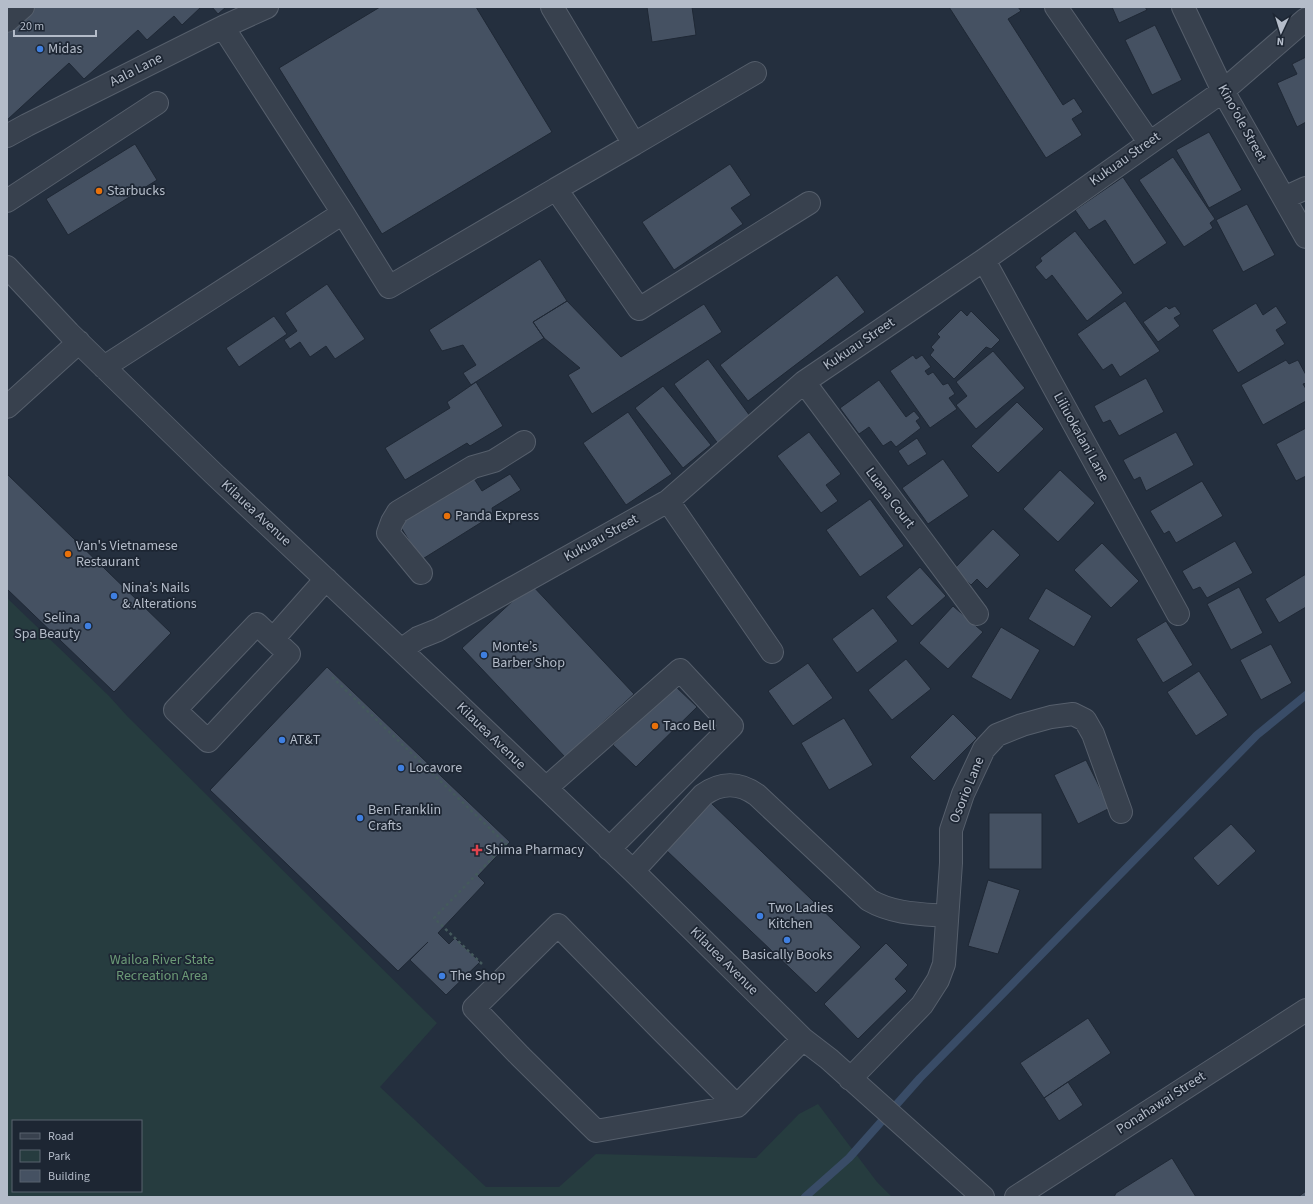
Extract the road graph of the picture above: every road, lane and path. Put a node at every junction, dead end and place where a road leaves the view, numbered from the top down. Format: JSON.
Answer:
{"nodes":[{"id":1,"x":23,"y":7,"type":"edge"},
{"id":2,"x":267,"y":7,"type":"edge"},
{"id":3,"x":552,"y":7,"type":"edge"},
{"id":4,"x":1056,"y":7,"type":"edge"},
{"id":5,"x":1182,"y":7,"type":"edge"},
{"id":6,"x":1306,"y":19,"type":"edge"},
{"id":7,"x":7,"y":21,"type":"edge"},
{"id":8,"x":223,"y":27,"type":"junction"},
{"id":9,"x":755,"y":73,"type":"dead end"},
{"id":10,"x":1223,"y":90,"type":"junction"},
{"id":11,"x":157,"y":103,"type":"dead end"},
{"id":12,"x":7,"y":136,"type":"edge"},
{"id":13,"x":1149,"y":142,"type":"junction"},
{"id":14,"x":634,"y":144,"type":"junction"},
{"id":15,"x":1306,"y":188,"type":"edge"},
{"id":16,"x":556,"y":189,"type":"junction"},
{"id":17,"x":1284,"y":198,"type":"junction"},
{"id":18,"x":7,"y":201,"type":"edge"},
{"id":19,"x":809,"y":203,"type":"dead end"},
{"id":20,"x":343,"y":213,"type":"junction"},
{"id":21,"x":1306,"y":236,"type":"edge"},
{"id":22,"x":984,"y":260,"type":"junction"},
{"id":23,"x":7,"y":267,"type":"edge"},
{"id":24,"x":79,"y":342,"type":"junction"},
{"id":25,"x":104,"y":367,"type":"junction"},
{"id":26,"x":804,"y":382,"type":"junction"},
{"id":27,"x":7,"y":407,"type":"edge"},
{"id":28,"x":524,"y":442,"type":"dead end"},
{"id":29,"x":668,"y":501,"type":"junction"},
{"id":30,"x":421,"y":573,"type":"dead end"},
{"id":31,"x":326,"y":579,"type":"junction"},
{"id":32,"x":977,"y":614,"type":"dead end"},
{"id":33,"x":1178,"y":614,"type":"dead end"},
{"id":34,"x":273,"y":639,"type":"junction"},
{"id":35,"x":401,"y":650,"type":"junction"},
{"id":36,"x":772,"y":652,"type":"dead end"},
{"id":37,"x":332,"y":676,"type":"dead end"},
{"id":38,"x":546,"y":788,"type":"junction"},
{"id":39,"x":1120,"y":812,"type":"dead end"},
{"id":40,"x":609,"y":849,"type":"junction"},
{"id":41,"x":633,"y":871,"type":"junction"},
{"id":42,"x":947,"y":916,"type":"junction"},
{"id":43,"x":483,"y":967,"type":"dead end"},
{"id":44,"x":1306,"y":1010,"type":"edge"},
{"id":45,"x":803,"y":1039,"type":"junction"},
{"id":46,"x":857,"y":1085,"type":"junction"},
{"id":47,"x":737,"y":1106,"type":"junction"},
{"id":48,"x":983,"y":1197,"type":"edge"},
{"id":49,"x":1016,"y":1197,"type":"edge"}],
"edges":[{"from":1,"to":7,"type":"street"},
{"from":2,"to":8,"type":"street","name":"Aala Lane"},
{"from":3,"to":14,"type":"street"},
{"from":4,"to":13,"type":"street"},
{"from":5,"to":10,"type":"street","name":"Kinoʻole Street"},
{"from":6,"to":10,"type":"street","name":"Kukuau Street"},
{"from":8,"to":12,"type":"street","name":"Aala Lane"},
{"from":8,"to":20,"type":"street"},
{"from":9,"to":14,"type":"street"},
{"from":10,"to":13,"type":"street","name":"Kukuau Street"},
{"from":10,"to":17,"type":"street","name":"Kinoʻole Street"},
{"from":11,"to":18,"type":"street"},
{"from":13,"to":22,"type":"street","name":"Kukuau Street"},
{"from":14,"to":16,"type":"street"},
{"from":15,"to":17,"type":"street"},
{"from":16,"to":19,"type":"street"},
{"from":16,"to":20,"type":"street"},
{"from":17,"to":21,"type":"street","name":"Kinoʻole Street"},
{"from":20,"to":25,"type":"street"},
{"from":22,"to":26,"type":"street","name":"Kukuau Street"},
{"from":22,"to":33,"type":"street","name":"Liliuokalani Lane"},
{"from":23,"to":24,"type":"street","name":"Kilauea Avenue"},
{"from":24,"to":25,"type":"street","name":"Kilauea Avenue"},
{"from":24,"to":27,"type":"street"},
{"from":25,"to":31,"type":"street","name":"Kilauea Avenue"},
{"from":26,"to":29,"type":"street","name":"Kukuau Street"},
{"from":26,"to":32,"type":"street","name":"Luana Court"},
{"from":28,"to":30,"type":"street"},
{"from":29,"to":35,"type":"street","name":"Kukuau Street"},
{"from":29,"to":36,"type":"street"},
{"from":31,"to":34,"type":"street"},
{"from":31,"to":35,"type":"street","name":"Kilauea Avenue"},
{"from":34,"to":34,"type":"street"},
{"from":35,"to":38,"type":"street","name":"Kilauea Avenue"},
{"from":37,"to":43,"type":"path"},
{"from":38,"to":40,"type":"street","name":"Kilauea Avenue"},
{"from":38,"to":40,"type":"street"},
{"from":39,"to":42,"type":"street","name":"Osorio Lane"},
{"from":40,"to":41,"type":"street","name":"Kilauea Avenue"},
{"from":41,"to":42,"type":"street"},
{"from":41,"to":45,"type":"street","name":"Kilauea Avenue"},
{"from":42,"to":46,"type":"street","name":"Osorio Lane"},
{"from":44,"to":49,"type":"street","name":"Ponahawai Street"},
{"from":45,"to":46,"type":"street","name":"Kilauea Avenue"},
{"from":45,"to":47,"type":"street"},
{"from":46,"to":48,"type":"street","name":"Kilauea Avenue"},
{"from":47,"to":47,"type":"street"}]}
